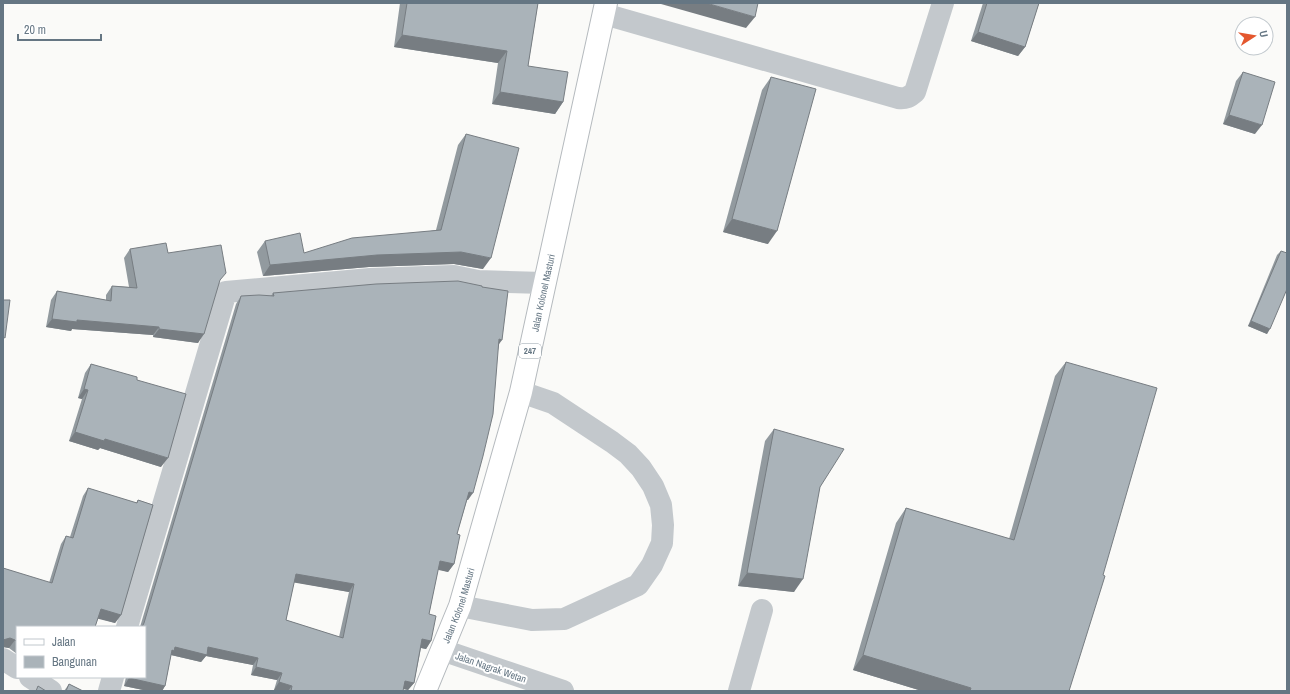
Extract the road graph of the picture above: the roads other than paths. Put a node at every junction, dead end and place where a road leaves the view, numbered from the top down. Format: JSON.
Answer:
{"nodes":[{"id":1,"x":943,"y":3,"type":"edge"},
{"id":2,"x":605,"y":8,"type":"edge"},
{"id":3,"x":544,"y":283,"type":"junction"},
{"id":4,"x":521,"y":392,"type":"junction"},
{"id":5,"x":460,"y":606,"type":"junction"},
{"id":6,"x":762,"y":610,"type":"dead end"},
{"id":7,"x":127,"y":626,"type":"edge"},
{"id":8,"x":442,"y":650,"type":"junction"},
{"id":9,"x":3,"y":658,"type":"edge"},
{"id":10,"x":16,"y":667,"type":"edge"},
{"id":11,"x":32,"y":678,"type":"edge"},
{"id":12,"x":113,"y":678,"type":"edge"},
{"id":13,"x":51,"y":691,"type":"edge"},
{"id":14,"x":109,"y":691,"type":"edge"},
{"id":15,"x":425,"y":691,"type":"edge"},
{"id":16,"x":563,"y":691,"type":"edge"},
{"id":17,"x":739,"y":691,"type":"edge"}],
"edges":[{"from":1,"to":2,"type":"street"},
{"from":2,"to":3,"type":"main road","name":"Jalan Kolonel Masturi","number":"247"},
{"from":3,"to":4,"type":"main road","name":"Jalan Kolonel Masturi","number":"247"},
{"from":3,"to":7,"type":"street"},
{"from":4,"to":5,"type":"main road","name":"Jalan Kolonel Masturi","number":"247"},
{"from":4,"to":5,"type":"street"},
{"from":5,"to":8,"type":"main road","name":"Jalan Kolonel Masturi","number":"247"},
{"from":6,"to":17,"type":"street"},
{"from":8,"to":15,"type":"main road","name":"Jalan Kolonel Masturi","number":"247"},
{"from":8,"to":16,"type":"street","name":"Jalan Nagrak Wetan"},
{"from":9,"to":10,"type":"street"},
{"from":11,"to":13,"type":"street"},
{"from":12,"to":14,"type":"street"}]}
